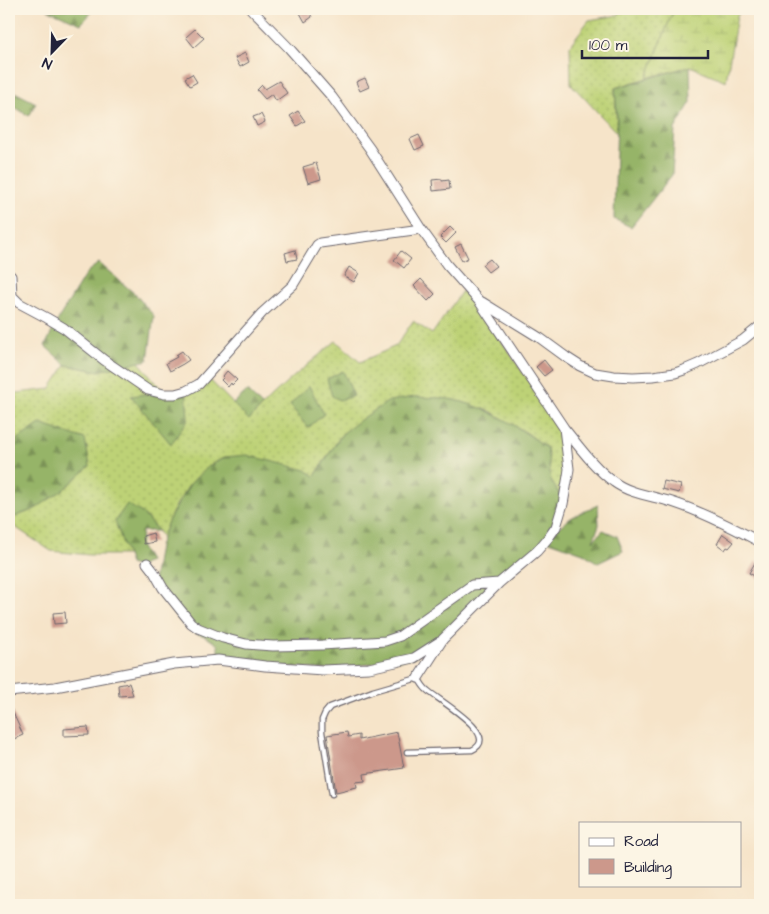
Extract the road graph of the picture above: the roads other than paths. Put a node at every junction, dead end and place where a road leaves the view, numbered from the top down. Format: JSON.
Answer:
{"nodes":[{"id":1,"x":251,"y":9,"type":"edge"},
{"id":2,"x":421,"y":229,"type":"junction"},
{"id":3,"x":11,"y":276,"type":"dead end"},
{"id":4,"x":479,"y":301,"type":"junction"},
{"id":5,"x":760,"y":326,"type":"edge"},
{"id":6,"x":564,"y":428,"type":"junction"},
{"id":7,"x":760,"y":542,"type":"edge"},
{"id":8,"x":147,"y":563,"type":"dead end"},
{"id":9,"x":499,"y":583,"type":"junction"},
{"id":10,"x":443,"y":639,"type":"junction"},
{"id":11,"x":418,"y":678,"type":"junction"},
{"id":12,"x":9,"y":692,"type":"edge"},
{"id":13,"x":407,"y":752,"type":"dead end"},
{"id":14,"x":332,"y":794,"type":"dead end"}],
"edges":[{"from":1,"to":2,"type":"street"},
{"from":2,"to":3,"type":"street"},
{"from":2,"to":4,"type":"street"},
{"from":4,"to":5,"type":"street"},
{"from":4,"to":6,"type":"street"},
{"from":6,"to":7,"type":"street"},
{"from":6,"to":9,"type":"street"},
{"from":8,"to":9,"type":"street"},
{"from":9,"to":10,"type":"street"},
{"from":10,"to":11,"type":"street"},
{"from":10,"to":12,"type":"street"},
{"from":11,"to":13,"type":"lane"},
{"from":11,"to":14,"type":"lane"}]}
